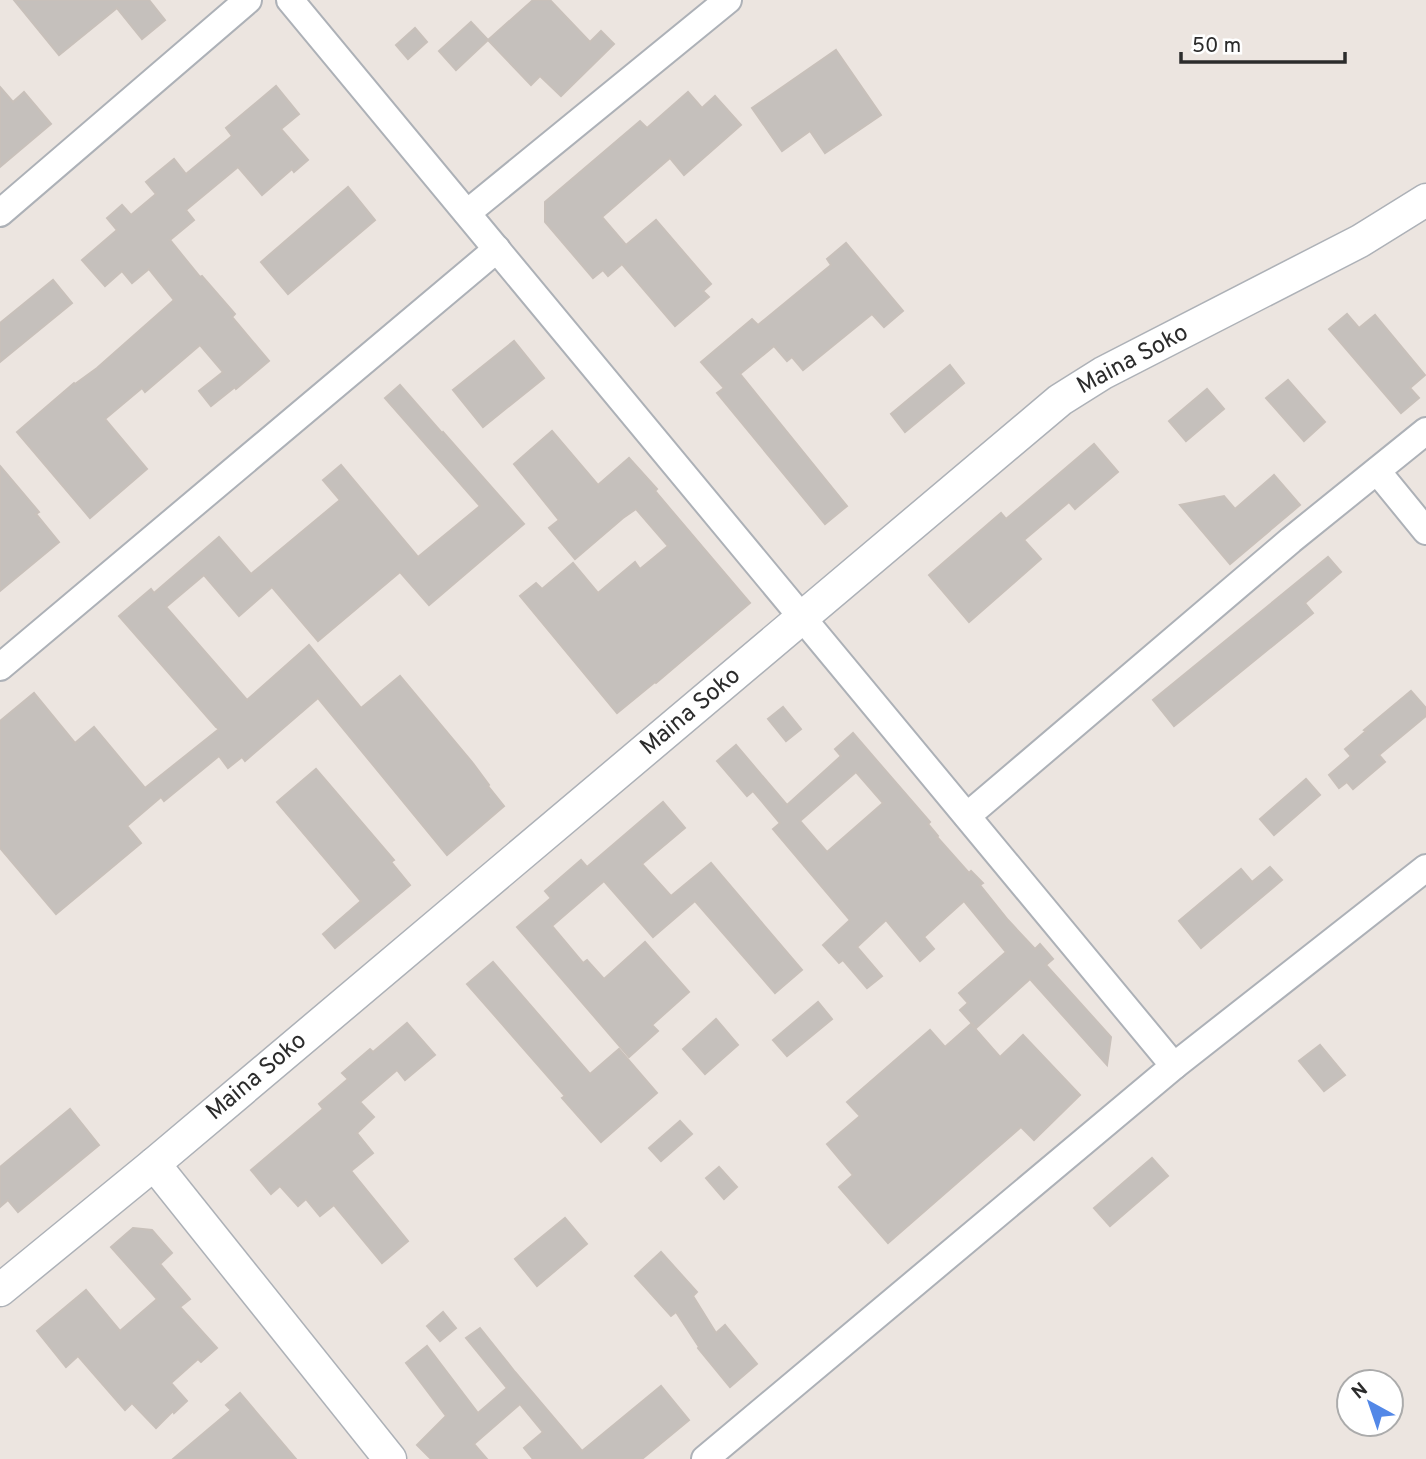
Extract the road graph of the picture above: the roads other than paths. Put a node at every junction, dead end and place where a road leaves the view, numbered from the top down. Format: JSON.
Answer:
{"nodes":[{"id":1,"x":248,"y":0,"type":"edge"},
{"id":2,"x":290,"y":0,"type":"edge"},
{"id":3,"x":728,"y":0,"type":"edge"},
{"id":4,"x":1426,"y":200,"type":"edge"},
{"id":5,"x":467,"y":213,"type":"junction"},
{"id":6,"x":0,"y":214,"type":"edge"},
{"id":7,"x":497,"y":249,"type":"junction"},
{"id":8,"x":1426,"y":431,"type":"edge"},
{"id":9,"x":1377,"y":471,"type":"junction"},
{"id":10,"x":1426,"y":531,"type":"edge"},
{"id":11,"x":803,"y":618,"type":"junction"},
{"id":12,"x":0,"y":667,"type":"edge"},
{"id":13,"x":967,"y":816,"type":"junction"},
{"id":14,"x":1426,"y":868,"type":"edge"},
{"id":15,"x":1174,"y":1066,"type":"junction"},
{"id":16,"x":154,"y":1164,"type":"junction"},
{"id":17,"x":4,"y":1280,"type":"edge"},
{"id":18,"x":390,"y":1459,"type":"edge"},
{"id":19,"x":705,"y":1459,"type":"edge"}],
"edges":[{"from":1,"to":6,"type":"street"},
{"from":2,"to":5,"type":"street"},
{"from":3,"to":5,"type":"street"},
{"from":4,"to":11,"type":"street","name":"Maina Soko"},
{"from":5,"to":7,"type":"street"},
{"from":7,"to":11,"type":"street"},
{"from":7,"to":12,"type":"street"},
{"from":8,"to":9,"type":"street"},
{"from":9,"to":10,"type":"street"},
{"from":9,"to":13,"type":"street"},
{"from":11,"to":13,"type":"street"},
{"from":11,"to":16,"type":"street","name":"Maina Soko"},
{"from":13,"to":15,"type":"street"},
{"from":14,"to":15,"type":"street"},
{"from":15,"to":19,"type":"street"},
{"from":16,"to":17,"type":"street","name":"Maina Soko"},
{"from":16,"to":18,"type":"street"}]}
